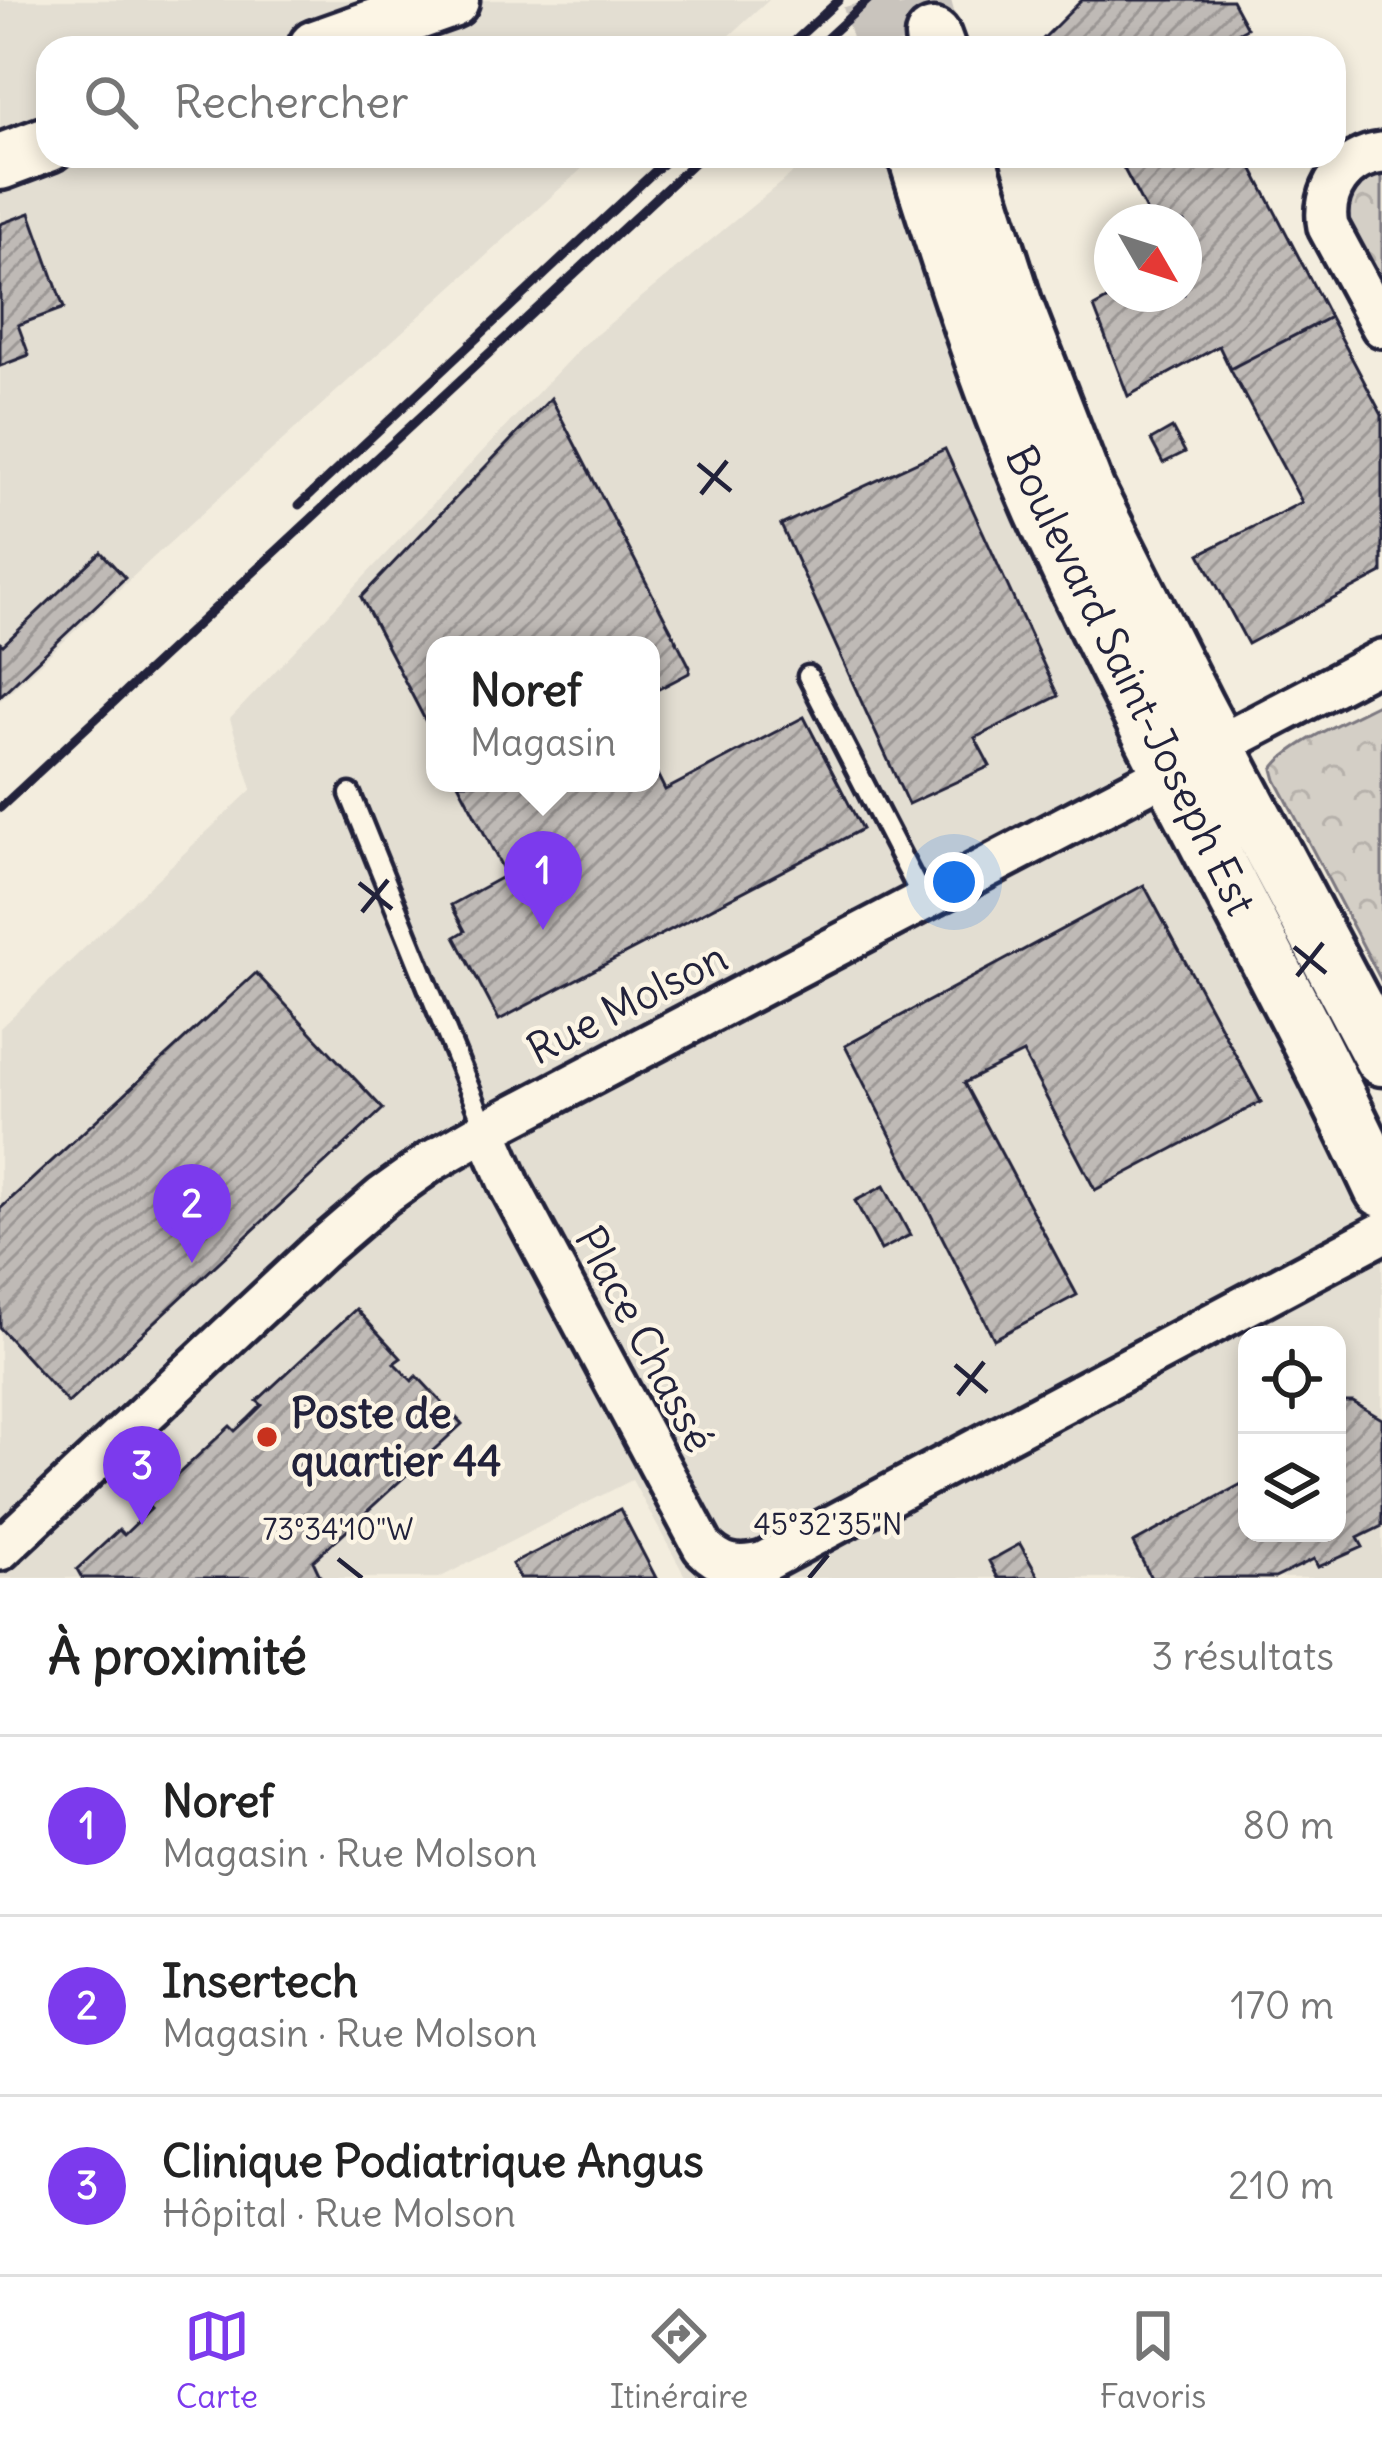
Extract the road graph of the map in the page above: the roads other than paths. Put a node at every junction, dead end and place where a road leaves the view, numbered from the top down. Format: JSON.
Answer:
{"nodes":[{"id":1,"x":451,"y":0,"type":"edge"},
{"id":2,"x":350,"y":36,"type":"edge"},
{"id":3,"x":36,"y":148,"type":"edge"},
{"id":4,"x":1382,"y":153,"type":"edge"},
{"id":5,"x":0,"y":161,"type":"edge"},
{"id":6,"x":920,"y":168,"type":"edge"},
{"id":7,"x":971,"y":168,"type":"edge"},
{"id":8,"x":1382,"y":327,"type":"edge"},
{"id":9,"x":1382,"y":660,"type":"edge"},
{"id":10,"x":808,"y":676,"type":"dead end"},
{"id":11,"x":1217,"y":746,"type":"junction"},
{"id":12,"x":1171,"y":772,"type":"junction"},
{"id":13,"x":350,"y":794,"type":"dead end"},
{"id":14,"x":924,"y":902,"type":"junction"},
{"id":15,"x":1382,"y":1058,"type":"edge"},
{"id":16,"x":486,"y":1130,"type":"junction"},
{"id":17,"x":1382,"y":1189,"type":"edge"},
{"id":18,"x":1382,"y":1233,"type":"edge"},
{"id":19,"x":0,"y":1550,"type":"edge"}],
"edges":[{"from":1,"to":2,"type":"main road"},
{"from":3,"to":5,"type":"main road"},
{"from":4,"to":8,"type":"street"},
{"from":6,"to":12,"type":"main road","name":"Boulevard Saint-Joseph Est"},
{"from":7,"to":11,"type":"main road","name":"Boulevard Saint-Joseph Est"},
{"from":9,"to":11,"type":"street","name":"Rue Molson"},
{"from":10,"to":14,"type":"lane"},
{"from":11,"to":12,"type":"street","name":"Rue Molson"},
{"from":11,"to":15,"type":"main road","name":"Boulevard Saint-Joseph Est"},
{"from":12,"to":14,"type":"street","name":"Rue Molson"},
{"from":12,"to":17,"type":"main road","name":"Boulevard Saint-Joseph Est"},
{"from":13,"to":16,"type":"lane"},
{"from":14,"to":16,"type":"street","name":"Rue Molson"},
{"from":16,"to":18,"type":"street","name":"Place Chassé"},
{"from":16,"to":19,"type":"street","name":"Rue Molson"}]}
